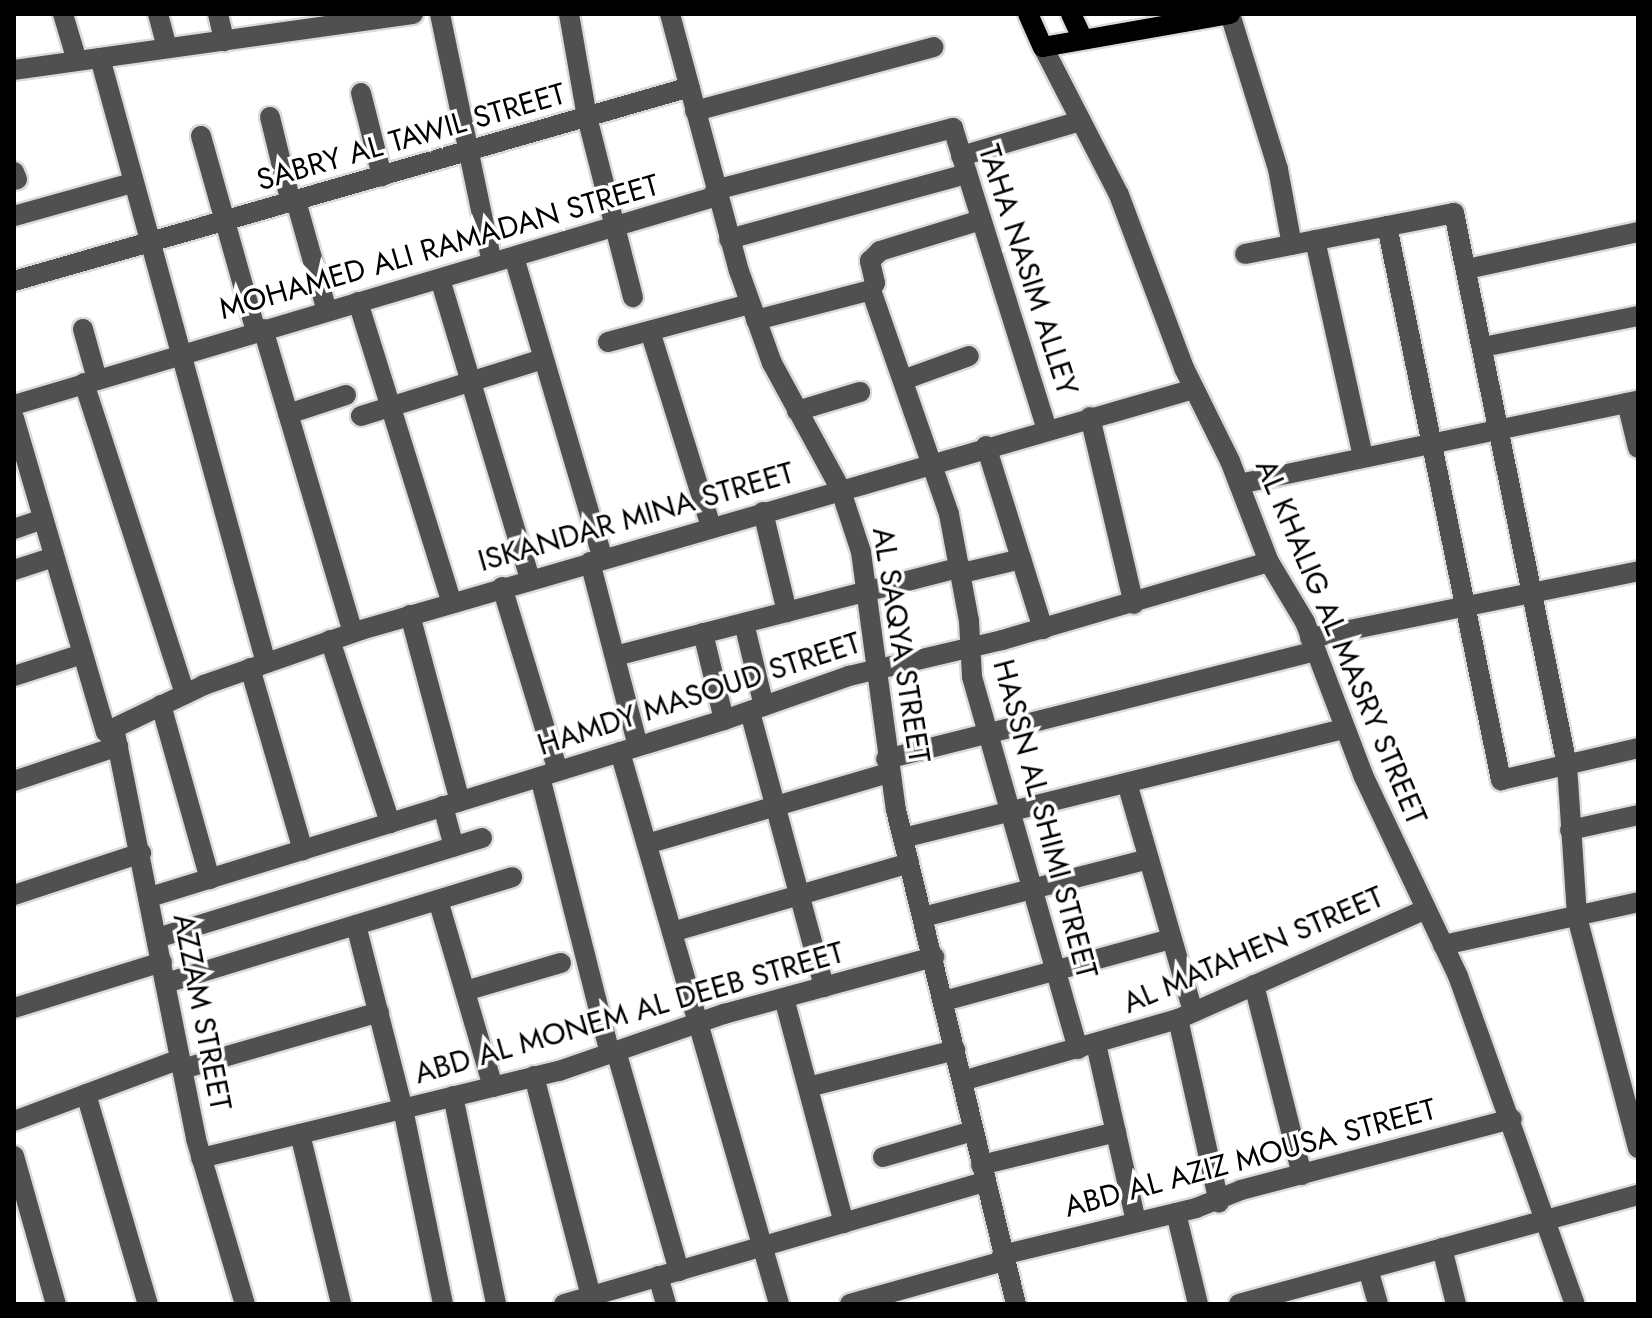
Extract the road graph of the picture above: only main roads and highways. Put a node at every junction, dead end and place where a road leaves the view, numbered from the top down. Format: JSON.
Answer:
{"nodes":[{"id":1,"x":1028,"y":14,"type":"edge"},
{"id":2,"x":1071,"y":14,"type":"edge"},
{"id":3,"x":1226,"y":14,"type":"edge"},
{"id":4,"x":1082,"y":38,"type":"junction"}],
"edges":[{"from":1,"to":4,"type":"main road","name":"AL KHALIG AL MASRY STREET"},
{"from":2,"to":4,"type":"main road"},
{"from":3,"to":4,"type":"main road"}]}
